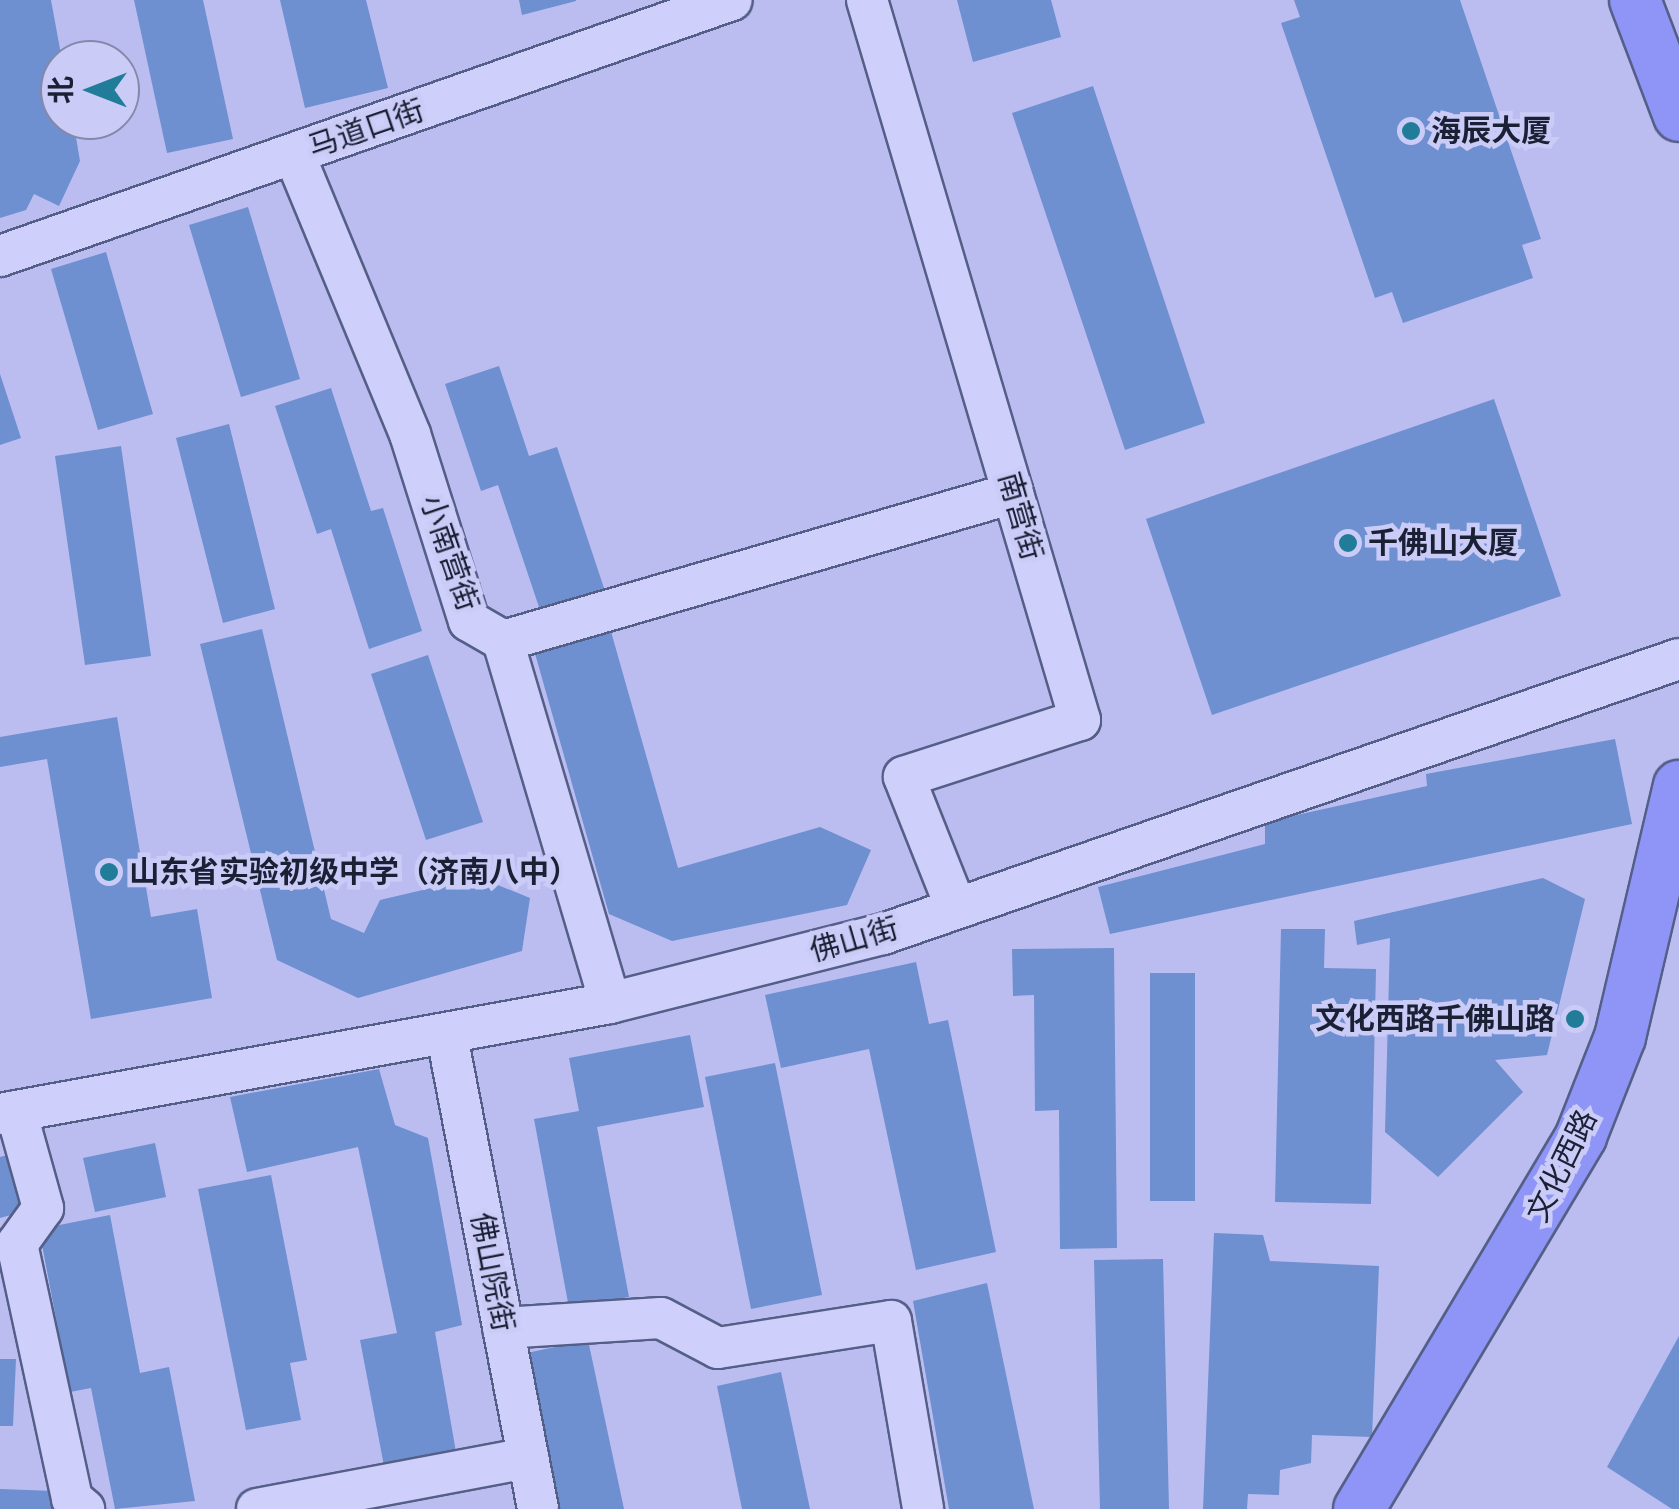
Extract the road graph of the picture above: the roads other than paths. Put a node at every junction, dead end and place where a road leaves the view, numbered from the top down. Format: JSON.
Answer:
{"nodes":[{"id":1,"x":732,"y":0,"type":"edge"},
{"id":2,"x":867,"y":0,"type":"edge"},
{"id":3,"x":1635,"y":0,"type":"edge"},
{"id":4,"x":1670,"y":62,"type":"edge"},
{"id":5,"x":1679,"y":116,"type":"edge"},
{"id":6,"x":294,"y":154,"type":"junction"},
{"id":7,"x":0,"y":256,"type":"edge"},
{"id":8,"x":1013,"y":493,"type":"junction"},
{"id":9,"x":504,"y":641,"type":"junction"},
{"id":10,"x":1679,"y":659,"type":"edge"},
{"id":11,"x":1679,"y":786,"type":"edge"},
{"id":12,"x":956,"y":908,"type":"junction"},
{"id":13,"x":610,"y":1003,"type":"junction"},
{"id":14,"x":447,"y":1036,"type":"junction"},
{"id":15,"x":8,"y":1112,"type":"edge"},
{"id":16,"x":503,"y":1328,"type":"junction"},
{"id":17,"x":528,"y":1458,"type":"junction"},
{"id":18,"x":84,"y":1509,"type":"edge"},
{"id":19,"x":257,"y":1509,"type":"edge"},
{"id":20,"x":538,"y":1509,"type":"edge"},
{"id":21,"x":922,"y":1509,"type":"edge"},
{"id":22,"x":1359,"y":1509,"type":"edge"}],
"edges":[{"from":1,"to":6,"type":"street","name":"马道口街"},
{"from":2,"to":8,"type":"street","name":"南营街"},
{"from":3,"to":4,"type":"main road"},
{"from":4,"to":5,"type":"main road"},
{"from":6,"to":7,"type":"street","name":"马道口街"},
{"from":6,"to":9,"type":"street","name":"小南营街"},
{"from":8,"to":9,"type":"street"},
{"from":8,"to":12,"type":"street","name":"南营街"},
{"from":9,"to":13,"type":"street","name":"小南营街"},
{"from":10,"to":12,"type":"street","name":"佛山街"},
{"from":11,"to":22,"type":"main road","name":"文化西路"},
{"from":12,"to":13,"type":"street","name":"佛山街"},
{"from":13,"to":14,"type":"street","name":"佛山街"},
{"from":14,"to":15,"type":"street","name":"佛山街"},
{"from":14,"to":16,"type":"street","name":"佛山院街"},
{"from":15,"to":18,"type":"street"},
{"from":16,"to":17,"type":"street","name":"佛山院街"},
{"from":16,"to":21,"type":"street"},
{"from":17,"to":19,"type":"street"},
{"from":17,"to":20,"type":"street","name":"佛山院街"}]}
